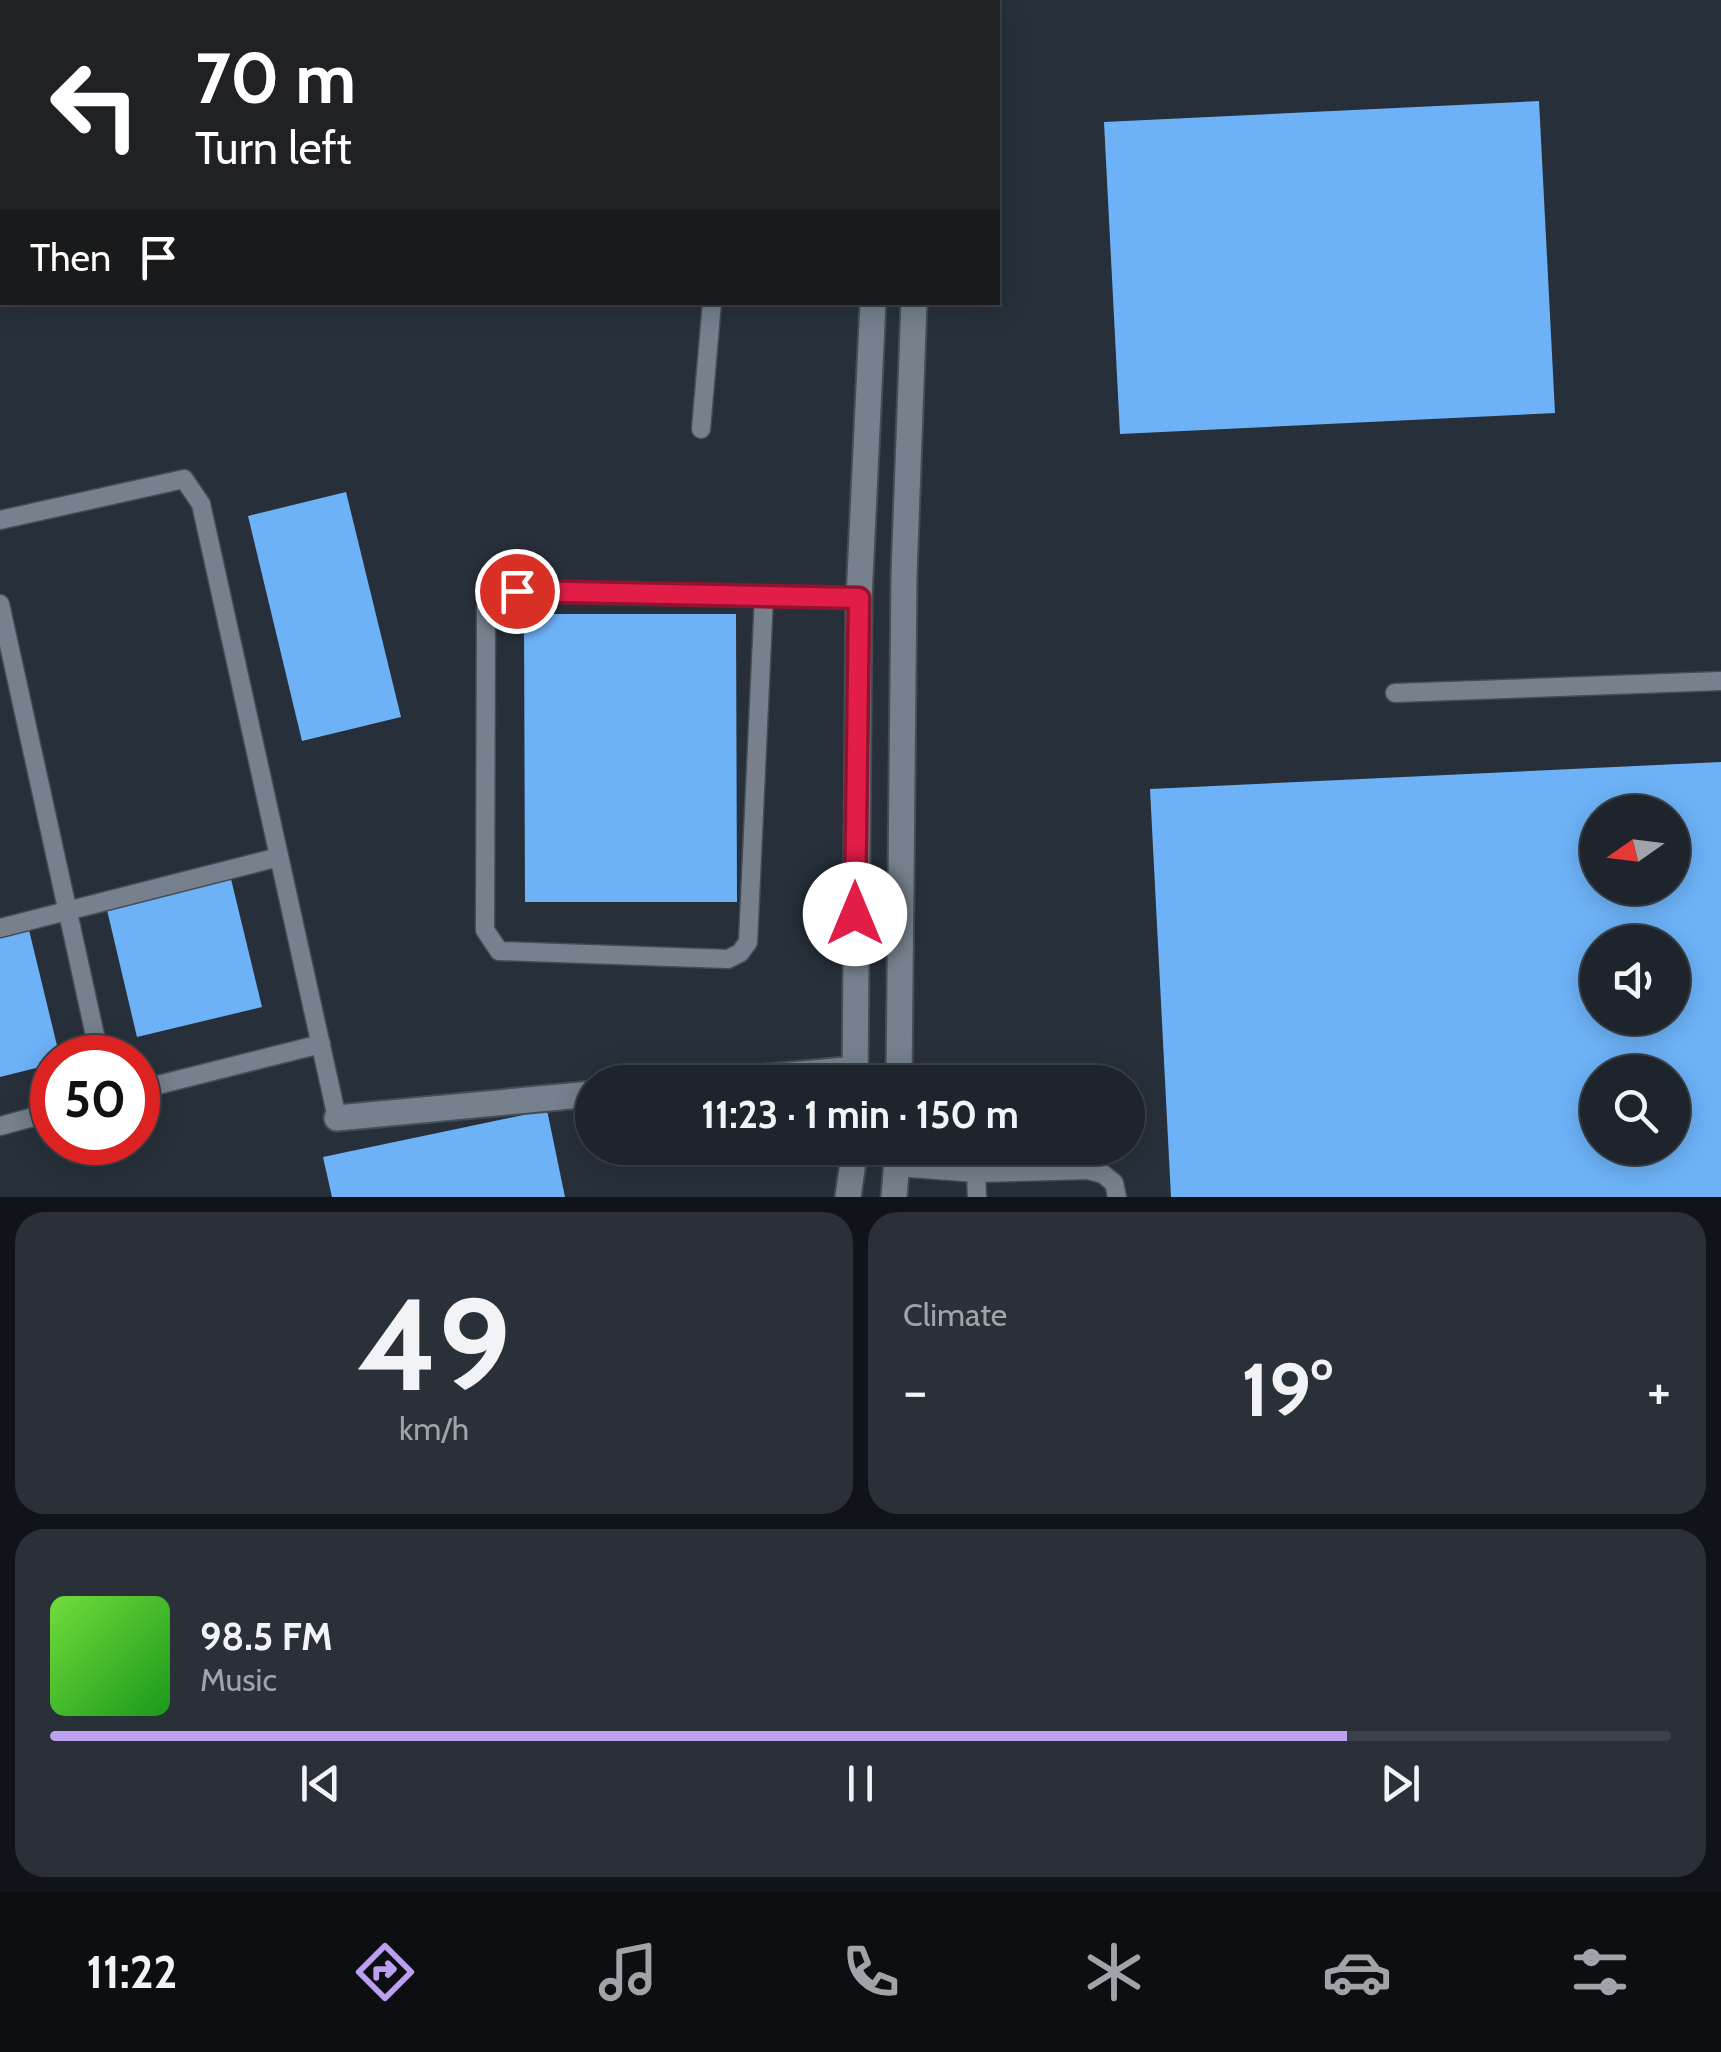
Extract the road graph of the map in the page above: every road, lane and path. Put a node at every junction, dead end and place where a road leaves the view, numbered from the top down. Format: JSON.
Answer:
{"nodes":[{"id":1,"x":712,"y":305,"type":"edge"},
{"id":2,"x":873,"y":305,"type":"edge"},
{"id":3,"x":914,"y":305,"type":"edge"},
{"id":4,"x":701,"y":429,"type":"dead end"},
{"id":5,"x":0,"y":520,"type":"edge"},
{"id":6,"x":764,"y":596,"type":"junction"},
{"id":7,"x":859,"y":598,"type":"junction"},
{"id":8,"x":0,"y":604,"type":"edge"},
{"id":9,"x":1721,"y":681,"type":"edge"},
{"id":10,"x":1396,"y":693,"type":"dead end"},
{"id":11,"x":279,"y":857,"type":"junction"},
{"id":12,"x":69,"y":912,"type":"junction"},
{"id":13,"x":0,"y":928,"type":"edge"},
{"id":14,"x":95,"y":1035,"type":"edge"},
{"id":15,"x":321,"y":1044,"type":"junction"},
{"id":16,"x":856,"y":1065,"type":"edge"},
{"id":17,"x":898,"y":1065,"type":"edge"},
{"id":18,"x":160,"y":1084,"type":"edge"},
{"id":19,"x":575,"y":1096,"type":"edge"},
{"id":20,"x":30,"y":1118,"type":"edge"},
{"id":21,"x":338,"y":1118,"type":"joint"},
{"id":22,"x":0,"y":1126,"type":"edge"},
{"id":23,"x":852,"y":1165,"type":"edge"},
{"id":24,"x":897,"y":1165,"type":"edge"},
{"id":25,"x":937,"y":1165,"type":"edge"},
{"id":26,"x":976,"y":1173,"type":"junction"},
{"id":27,"x":848,"y":1197,"type":"edge"},
{"id":28,"x":894,"y":1197,"type":"edge"},
{"id":29,"x":977,"y":1197,"type":"edge"},
{"id":30,"x":1117,"y":1197,"type":"edge"}],
"edges":[{"from":1,"to":4,"type":"lane"},
{"from":2,"to":7,"type":"main road"},
{"from":3,"to":17,"type":"main road"},
{"from":5,"to":11,"type":"lane"},
{"from":6,"to":6,"type":"lane"},
{"from":6,"to":7,"type":"lane"},
{"from":7,"to":16,"type":"main road"},
{"from":8,"to":12,"type":"lane"},
{"from":9,"to":10,"type":"lane"},
{"from":11,"to":12,"type":"lane"},
{"from":11,"to":15,"type":"lane"},
{"from":12,"to":13,"type":"lane"},
{"from":12,"to":14,"type":"lane"},
{"from":15,"to":18,"type":"lane"},
{"from":15,"to":21,"type":"lane"},
{"from":19,"to":21,"type":"main road"},
{"from":20,"to":22,"type":"lane"},
{"from":23,"to":27,"type":"main road"},
{"from":24,"to":28,"type":"main road"},
{"from":25,"to":26,"type":"lane"},
{"from":26,"to":29,"type":"lane"},
{"from":26,"to":30,"type":"lane"}]}
